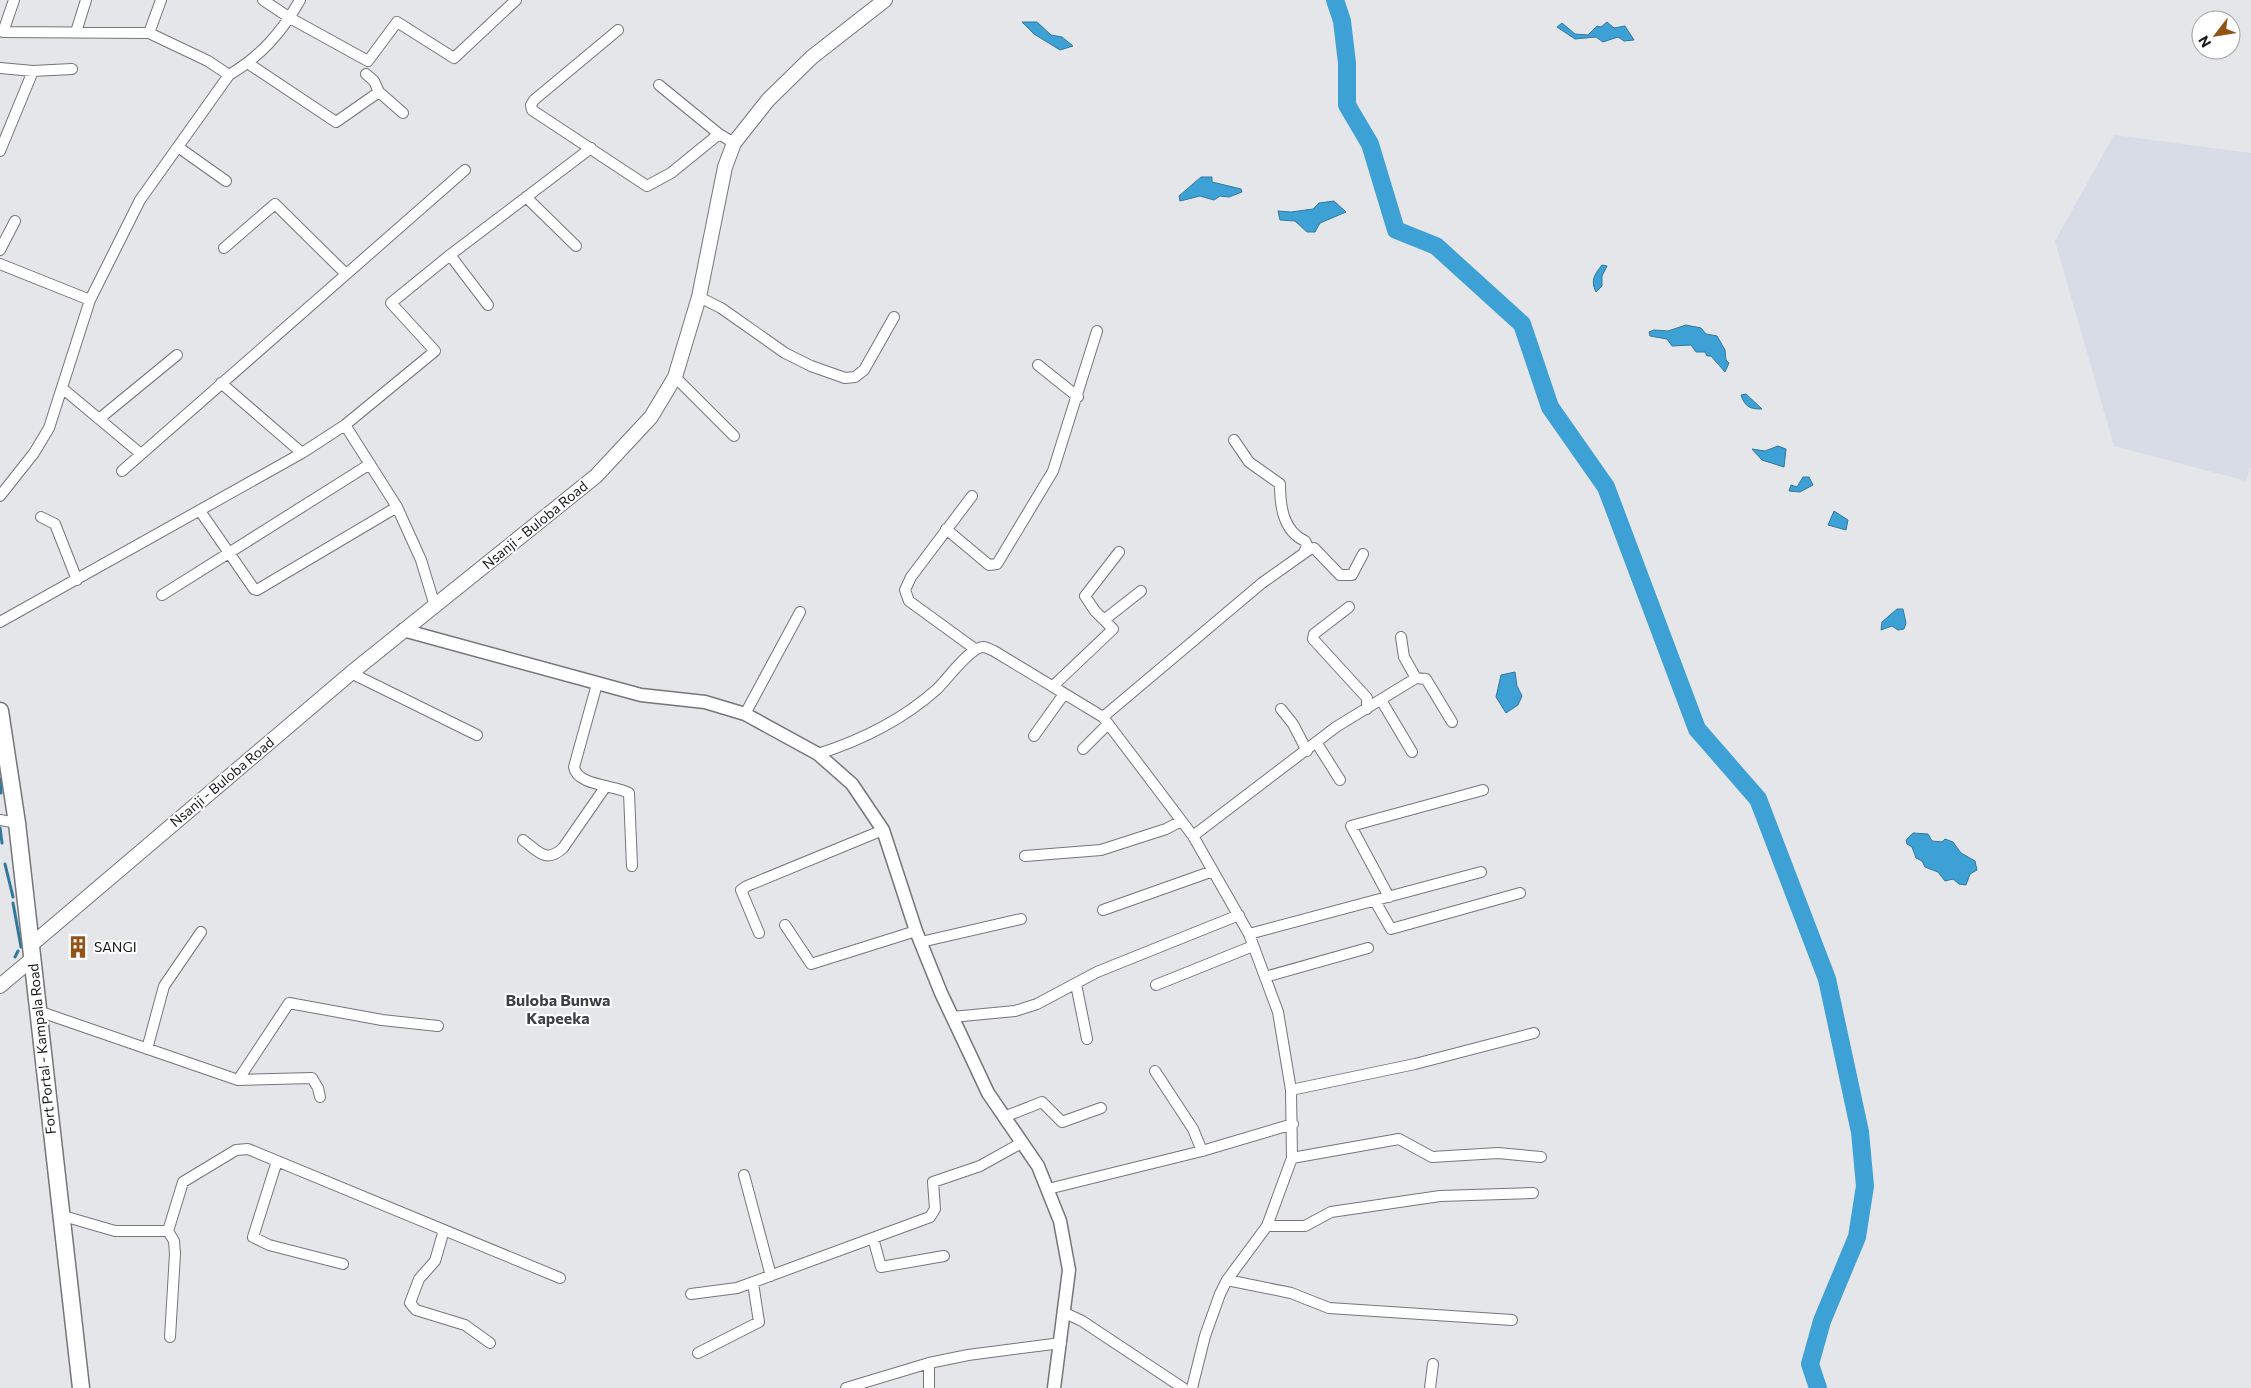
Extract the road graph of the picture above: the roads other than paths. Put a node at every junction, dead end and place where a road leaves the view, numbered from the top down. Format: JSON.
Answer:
{"nodes":[{"id":1,"x":14,"y":0,"type":"edge"},
{"id":2,"x":86,"y":0,"type":"edge"},
{"id":3,"x":162,"y":0,"type":"edge"},
{"id":4,"x":263,"y":0,"type":"edge"},
{"id":5,"x":300,"y":0,"type":"edge"},
{"id":6,"x":516,"y":0,"type":"edge"},
{"id":7,"x":885,"y":0,"type":"edge"},
{"id":8,"x":290,"y":18,"type":"junction"},
{"id":9,"x":618,"y":30,"type":"dead end"},
{"id":10,"x":76,"y":32,"type":"junction"},
{"id":11,"x":149,"y":33,"type":"junction"},
{"id":12,"x":249,"y":64,"type":"junction"},
{"id":13,"x":0,"y":68,"type":"edge"},
{"id":14,"x":72,"y":69,"type":"dead end"},
{"id":15,"x":33,"y":71,"type":"junction"},
{"id":16,"x":366,"y":74,"type":"dead end"},
{"id":17,"x":229,"y":75,"type":"junction"},
{"id":18,"x":659,"y":85,"type":"dead end"},
{"id":19,"x":379,"y":92,"type":"junction"},
{"id":20,"x":404,"y":113,"type":"dead end"},
{"id":21,"x":719,"y":134,"type":"junction"},
{"id":22,"x":734,"y":143,"type":"junction"},
{"id":23,"x":178,"y":147,"type":"junction"},
{"id":24,"x":591,"y":148,"type":"junction"},
{"id":25,"x":0,"y":151,"type":"edge"},
{"id":26,"x":464,"y":170,"type":"dead end"},
{"id":27,"x":226,"y":181,"type":"dead end"},
{"id":28,"x":526,"y":197,"type":"junction"},
{"id":29,"x":15,"y":221,"type":"dead end"},
{"id":30,"x":576,"y":246,"type":"dead end"},
{"id":31,"x":224,"y":248,"type":"dead end"},
{"id":32,"x":0,"y":250,"type":"edge"},
{"id":33,"x":450,"y":255,"type":"junction"},
{"id":34,"x":0,"y":264,"type":"edge"},
{"id":35,"x":346,"y":274,"type":"junction"},
{"id":36,"x":699,"y":297,"type":"junction"},
{"id":37,"x":90,"y":300,"type":"junction"},
{"id":38,"x":488,"y":305,"type":"dead end"},
{"id":39,"x":894,"y":317,"type":"dead end"},
{"id":40,"x":1097,"y":331,"type":"dead end"},
{"id":41,"x":177,"y":355,"type":"dead end"},
{"id":42,"x":1038,"y":366,"type":"dead end"},
{"id":43,"x":674,"y":377,"type":"junction"},
{"id":44,"x":222,"y":383,"type":"junction"},
{"id":45,"x":62,"y":388,"type":"junction"},
{"id":46,"x":1078,"y":396,"type":"junction"},
{"id":47,"x":99,"y":420,"type":"junction"},
{"id":48,"x":345,"y":425,"type":"junction"},
{"id":49,"x":734,"y":436,"type":"dead end"},
{"id":50,"x":1234,"y":440,"type":"dead end"},
{"id":51,"x":302,"y":453,"type":"junction"},
{"id":52,"x":141,"y":454,"type":"junction"},
{"id":53,"x":370,"y":464,"type":"junction"},
{"id":54,"x":122,"y":471,"type":"dead end"},
{"id":55,"x":0,"y":496,"type":"edge"},
{"id":56,"x":972,"y":496,"type":"dead end"},
{"id":57,"x":397,"y":507,"type":"junction"},
{"id":58,"x":200,"y":511,"type":"junction"},
{"id":59,"x":41,"y":517,"type":"dead end"},
{"id":60,"x":946,"y":529,"type":"junction"},
{"id":61,"x":230,"y":552,"type":"junction"},
{"id":62,"x":1118,"y":552,"type":"dead end"},
{"id":63,"x":1304,"y":553,"type":"junction"},
{"id":64,"x":1363,"y":554,"type":"dead end"},
{"id":65,"x":77,"y":580,"type":"junction"},
{"id":66,"x":1142,"y":591,"type":"dead end"},
{"id":67,"x":162,"y":595,"type":"dead end"},
{"id":68,"x":435,"y":606,"type":"junction"},
{"id":69,"x":1349,"y":608,"type":"dead end"},
{"id":70,"x":800,"y":612,"type":"dead end"},
{"id":71,"x":1104,"y":620,"type":"junction"},
{"id":72,"x":0,"y":622,"type":"edge"},
{"id":73,"x":403,"y":630,"type":"junction"},
{"id":74,"x":1401,"y":637,"type":"dead end"},
{"id":75,"x":975,"y":649,"type":"junction"},
{"id":76,"x":351,"y":672,"type":"junction"},
{"id":77,"x":1416,"y":678,"type":"junction"},
{"id":78,"x":597,"y":684,"type":"junction"},
{"id":79,"x":1052,"y":686,"type":"junction"},
{"id":80,"x":1064,"y":694,"type":"junction"},
{"id":81,"x":1380,"y":700,"type":"junction"},
{"id":82,"x":1281,"y":709,"type":"dead end"},
{"id":83,"x":1367,"y":709,"type":"junction"},
{"id":84,"x":0,"y":711,"type":"edge"},
{"id":85,"x":746,"y":714,"type":"junction"},
{"id":86,"x":1105,"y":720,"type":"junction"},
{"id":87,"x":1452,"y":722,"type":"dead end"},
{"id":88,"x":477,"y":735,"type":"dead end"},
{"id":89,"x":1034,"y":736,"type":"dead end"},
{"id":90,"x":1316,"y":742,"type":"junction"},
{"id":91,"x":1083,"y":749,"type":"dead end"},
{"id":92,"x":1307,"y":751,"type":"junction"},
{"id":93,"x":1412,"y":752,"type":"dead end"},
{"id":94,"x":818,"y":754,"type":"junction"},
{"id":95,"x":1340,"y":780,"type":"dead end"},
{"id":96,"x":606,"y":786,"type":"junction"},
{"id":97,"x":1483,"y":790,"type":"dead end"},
{"id":98,"x":0,"y":820,"type":"edge"},
{"id":99,"x":1182,"y":821,"type":"junction"},
{"id":100,"x":17,"y":823,"type":"junction"},
{"id":101,"x":883,"y":830,"type":"junction"},
{"id":102,"x":1192,"y":836,"type":"junction"},
{"id":103,"x":523,"y":840,"type":"dead end"},
{"id":104,"x":1025,"y":856,"type":"dead end"},
{"id":105,"x":632,"y":866,"type":"dead end"},
{"id":106,"x":1214,"y":871,"type":"junction"},
{"id":107,"x":1480,"y":872,"type":"dead end"},
{"id":108,"x":1520,"y":893,"type":"dead end"},
{"id":109,"x":1389,"y":897,"type":"junction"},
{"id":110,"x":1375,"y":901,"type":"junction"},
{"id":111,"x":1103,"y":910,"type":"dead end"},
{"id":112,"x":1239,"y":915,"type":"junction"},
{"id":113,"x":1021,"y":919,"type":"dead end"},
{"id":114,"x":785,"y":925,"type":"dead end"},
{"id":115,"x":201,"y":932,"type":"dead end"},
{"id":116,"x":759,"y":933,"type":"dead end"},
{"id":117,"x":1249,"y":934,"type":"junction"},
{"id":118,"x":919,"y":937,"type":"junction"},
{"id":119,"x":1253,"y":946,"type":"junction"},
{"id":120,"x":1368,"y":948,"type":"dead end"},
{"id":121,"x":32,"y":952,"type":"junction"},
{"id":122,"x":1265,"y":977,"type":"junction"},
{"id":123,"x":1076,"y":984,"type":"junction"},
{"id":124,"x":1156,"y":985,"type":"dead end"},
{"id":125,"x":0,"y":986,"type":"edge"},
{"id":126,"x":38,"y":1011,"type":"junction"},
{"id":127,"x":952,"y":1017,"type":"junction"},
{"id":128,"x":438,"y":1026,"type":"dead end"},
{"id":129,"x":1534,"y":1033,"type":"dead end"},
{"id":130,"x":1088,"y":1039,"type":"dead end"},
{"id":131,"x":147,"y":1049,"type":"junction"},
{"id":132,"x":1155,"y":1071,"type":"dead end"},
{"id":133,"x":238,"y":1080,"type":"junction"},
{"id":134,"x":1291,"y":1090,"type":"junction"},
{"id":135,"x":320,"y":1097,"type":"dead end"},
{"id":136,"x":1101,"y":1108,"type":"dead end"},
{"id":137,"x":1004,"y":1117,"type":"junction"},
{"id":138,"x":1293,"y":1124,"type":"junction"},
{"id":139,"x":1023,"y":1142,"type":"junction"},
{"id":140,"x":1202,"y":1151,"type":"junction"},
{"id":141,"x":1541,"y":1157,"type":"dead end"},
{"id":142,"x":1292,"y":1158,"type":"junction"},
{"id":143,"x":277,"y":1161,"type":"junction"},
{"id":144,"x":744,"y":1175,"type":"dead end"},
{"id":145,"x":1048,"y":1189,"type":"junction"},
{"id":146,"x":1534,"y":1193,"type":"dead end"},
{"id":147,"x":60,"y":1215,"type":"junction"},
{"id":148,"x":1267,"y":1226,"type":"junction"},
{"id":149,"x":444,"y":1230,"type":"junction"},
{"id":150,"x":168,"y":1231,"type":"junction"},
{"id":151,"x":873,"y":1238,"type":"junction"},
{"id":152,"x":944,"y":1256,"type":"dead end"},
{"id":153,"x":343,"y":1264,"type":"dead end"},
{"id":154,"x":771,"y":1276,"type":"junction"},
{"id":155,"x":560,"y":1278,"type":"dead end"},
{"id":156,"x":1227,"y":1280,"type":"junction"},
{"id":157,"x":753,"y":1283,"type":"junction"},
{"id":158,"x":691,"y":1294,"type":"dead end"},
{"id":159,"x":1065,"y":1313,"type":"junction"},
{"id":160,"x":1512,"y":1320,"type":"dead end"},
{"id":161,"x":170,"y":1336,"type":"dead end"},
{"id":162,"x":490,"y":1342,"type":"dead end"},
{"id":163,"x":1061,"y":1344,"type":"junction"},
{"id":164,"x":698,"y":1353,"type":"dead end"},
{"id":165,"x":929,"y":1363,"type":"junction"},
{"id":166,"x":1433,"y":1364,"type":"dead end"},
{"id":167,"x":81,"y":1388,"type":"edge"},
{"id":168,"x":846,"y":1388,"type":"edge"},
{"id":169,"x":929,"y":1388,"type":"edge"},
{"id":170,"x":1054,"y":1388,"type":"edge"},
{"id":171,"x":1183,"y":1388,"type":"edge"},
{"id":172,"x":1192,"y":1388,"type":"edge"},
{"id":173,"x":1430,"y":1388,"type":"edge"}],
"edges":[{"from":1,"to":10,"type":"street"},
{"from":2,"to":10,"type":"street"},
{"from":3,"to":11,"type":"street"},
{"from":4,"to":8,"type":"street"},
{"from":5,"to":8,"type":"street"},
{"from":6,"to":8,"type":"street"},
{"from":7,"to":22,"type":"main road","name":"Nsanji - Buloba Road"},
{"from":8,"to":12,"type":"street"},
{"from":9,"to":24,"type":"street"},
{"from":10,"to":11,"type":"street"},
{"from":11,"to":17,"type":"street"},
{"from":12,"to":17,"type":"street"},
{"from":12,"to":19,"type":"street"},
{"from":13,"to":15,"type":"street"},
{"from":14,"to":15,"type":"street"},
{"from":15,"to":25,"type":"street"},
{"from":16,"to":19,"type":"street"},
{"from":17,"to":23,"type":"street"},
{"from":18,"to":21,"type":"street"},
{"from":19,"to":20,"type":"street"},
{"from":21,"to":22,"type":"street"},
{"from":21,"to":24,"type":"street"},
{"from":22,"to":36,"type":"main road","name":"Nsanji - Buloba Road"},
{"from":23,"to":27,"type":"street"},
{"from":23,"to":37,"type":"street"},
{"from":24,"to":28,"type":"street"},
{"from":26,"to":35,"type":"street"},
{"from":28,"to":30,"type":"street"},
{"from":28,"to":33,"type":"street"},
{"from":29,"to":32,"type":"street"},
{"from":31,"to":35,"type":"street"},
{"from":33,"to":38,"type":"street"},
{"from":33,"to":48,"type":"street"},
{"from":34,"to":37,"type":"street"},
{"from":35,"to":44,"type":"street"},
{"from":36,"to":39,"type":"street"},
{"from":36,"to":43,"type":"main road","name":"Nsanji - Buloba Road"},
{"from":37,"to":45,"type":"street"},
{"from":40,"to":46,"type":"street"},
{"from":41,"to":47,"type":"street"},
{"from":42,"to":46,"type":"street"},
{"from":43,"to":49,"type":"street"},
{"from":43,"to":68,"type":"main road","name":"Nsanji - Buloba Road"},
{"from":44,"to":51,"type":"street"},
{"from":44,"to":52,"type":"street"},
{"from":45,"to":47,"type":"street"},
{"from":45,"to":55,"type":"street"},
{"from":46,"to":60,"type":"street"},
{"from":47,"to":52,"type":"street"},
{"from":48,"to":51,"type":"street"},
{"from":48,"to":53,"type":"street"},
{"from":50,"to":63,"type":"street"},
{"from":51,"to":58,"type":"street"},
{"from":52,"to":54,"type":"street"},
{"from":53,"to":57,"type":"street"},
{"from":53,"to":61,"type":"street"},
{"from":56,"to":60,"type":"street"},
{"from":57,"to":61,"type":"street"},
{"from":57,"to":68,"type":"street"},
{"from":58,"to":61,"type":"street"},
{"from":58,"to":65,"type":"street"},
{"from":59,"to":65,"type":"street"},
{"from":60,"to":75,"type":"street"},
{"from":61,"to":67,"type":"street"},
{"from":62,"to":71,"type":"street"},
{"from":63,"to":64,"type":"street"},
{"from":63,"to":86,"type":"street"},
{"from":65,"to":72,"type":"street"},
{"from":66,"to":71,"type":"street"},
{"from":68,"to":73,"type":"main road","name":"Nsanji - Buloba Road"},
{"from":69,"to":83,"type":"street"},
{"from":70,"to":85,"type":"street"},
{"from":71,"to":79,"type":"street"},
{"from":73,"to":76,"type":"main road","name":"Nsanji - Buloba Road"},
{"from":73,"to":78,"type":"street"},
{"from":74,"to":77,"type":"street"},
{"from":75,"to":79,"type":"street"},
{"from":75,"to":94,"type":"street"},
{"from":76,"to":88,"type":"street"},
{"from":76,"to":121,"type":"main road","name":"Nsanji - Buloba Road"},
{"from":77,"to":81,"type":"street"},
{"from":77,"to":87,"type":"street"},
{"from":78,"to":85,"type":"street"},
{"from":78,"to":96,"type":"street"},
{"from":79,"to":80,"type":"street"},
{"from":80,"to":86,"type":"street"},
{"from":80,"to":89,"type":"street"},
{"from":81,"to":83,"type":"street"},
{"from":81,"to":93,"type":"street"},
{"from":82,"to":92,"type":"street"},
{"from":83,"to":90,"type":"street"},
{"from":84,"to":100,"type":"main road","name":"Fort Portal - Kampala Road"},
{"from":85,"to":94,"type":"street"},
{"from":86,"to":91,"type":"street"},
{"from":86,"to":99,"type":"street"},
{"from":90,"to":92,"type":"street"},
{"from":90,"to":95,"type":"street"},
{"from":92,"to":102,"type":"street"},
{"from":94,"to":101,"type":"street"},
{"from":96,"to":103,"type":"street"},
{"from":96,"to":105,"type":"street"},
{"from":97,"to":109,"type":"street"},
{"from":98,"to":100,"type":"street"},
{"from":99,"to":102,"type":"street"},
{"from":99,"to":104,"type":"street"},
{"from":100,"to":121,"type":"main road","name":"Fort Portal - Kampala Road"},
{"from":101,"to":116,"type":"street"},
{"from":101,"to":118,"type":"street"},
{"from":102,"to":106,"type":"street"},
{"from":106,"to":111,"type":"street"},
{"from":106,"to":112,"type":"street"},
{"from":107,"to":109,"type":"street"},
{"from":108,"to":110,"type":"street"},
{"from":109,"to":110,"type":"street"},
{"from":110,"to":117,"type":"street"},
{"from":112,"to":117,"type":"street"},
{"from":112,"to":123,"type":"street"},
{"from":113,"to":118,"type":"street"},
{"from":114,"to":118,"type":"street"},
{"from":115,"to":131,"type":"street"},
{"from":117,"to":119,"type":"street"},
{"from":118,"to":127,"type":"street"},
{"from":119,"to":122,"type":"street"},
{"from":119,"to":124,"type":"street"},
{"from":120,"to":122,"type":"street"},
{"from":121,"to":125,"type":"main road","name":"Nsanji - Buloba Road"},
{"from":121,"to":126,"type":"main road","name":"Fort Portal - Kampala Road"},
{"from":122,"to":134,"type":"street"},
{"from":123,"to":127,"type":"street"},
{"from":123,"to":130,"type":"street"},
{"from":126,"to":131,"type":"street"},
{"from":126,"to":147,"type":"main road","name":"Fort Portal - Kampala Road"},
{"from":127,"to":137,"type":"street"},
{"from":128,"to":133,"type":"street"},
{"from":129,"to":134,"type":"street"},
{"from":131,"to":133,"type":"street"},
{"from":132,"to":140,"type":"street"},
{"from":133,"to":135,"type":"street"},
{"from":134,"to":138,"type":"street"},
{"from":136,"to":137,"type":"street"},
{"from":137,"to":139,"type":"street"},
{"from":138,"to":140,"type":"street"},
{"from":138,"to":142,"type":"street"},
{"from":139,"to":145,"type":"street"},
{"from":139,"to":151,"type":"street"},
{"from":140,"to":145,"type":"street"},
{"from":141,"to":142,"type":"street"},
{"from":142,"to":148,"type":"street"},
{"from":143,"to":149,"type":"street"},
{"from":143,"to":150,"type":"street"},
{"from":143,"to":153,"type":"street"},
{"from":144,"to":154,"type":"street"},
{"from":145,"to":159,"type":"street"},
{"from":146,"to":148,"type":"street"},
{"from":147,"to":150,"type":"street"},
{"from":147,"to":167,"type":"main road","name":"Fort Portal - Kampala Road"},
{"from":148,"to":156,"type":"street"},
{"from":149,"to":155,"type":"street"},
{"from":149,"to":162,"type":"street"},
{"from":150,"to":161,"type":"street"},
{"from":151,"to":152,"type":"street"},
{"from":151,"to":154,"type":"street"},
{"from":154,"to":157,"type":"street"},
{"from":156,"to":160,"type":"street"},
{"from":156,"to":172,"type":"street"},
{"from":157,"to":158,"type":"street"},
{"from":157,"to":164,"type":"street"},
{"from":159,"to":163,"type":"street"},
{"from":159,"to":171,"type":"street"},
{"from":163,"to":165,"type":"street"},
{"from":163,"to":170,"type":"street"},
{"from":165,"to":168,"type":"street"},
{"from":165,"to":169,"type":"street"},
{"from":166,"to":173,"type":"street"}]}
